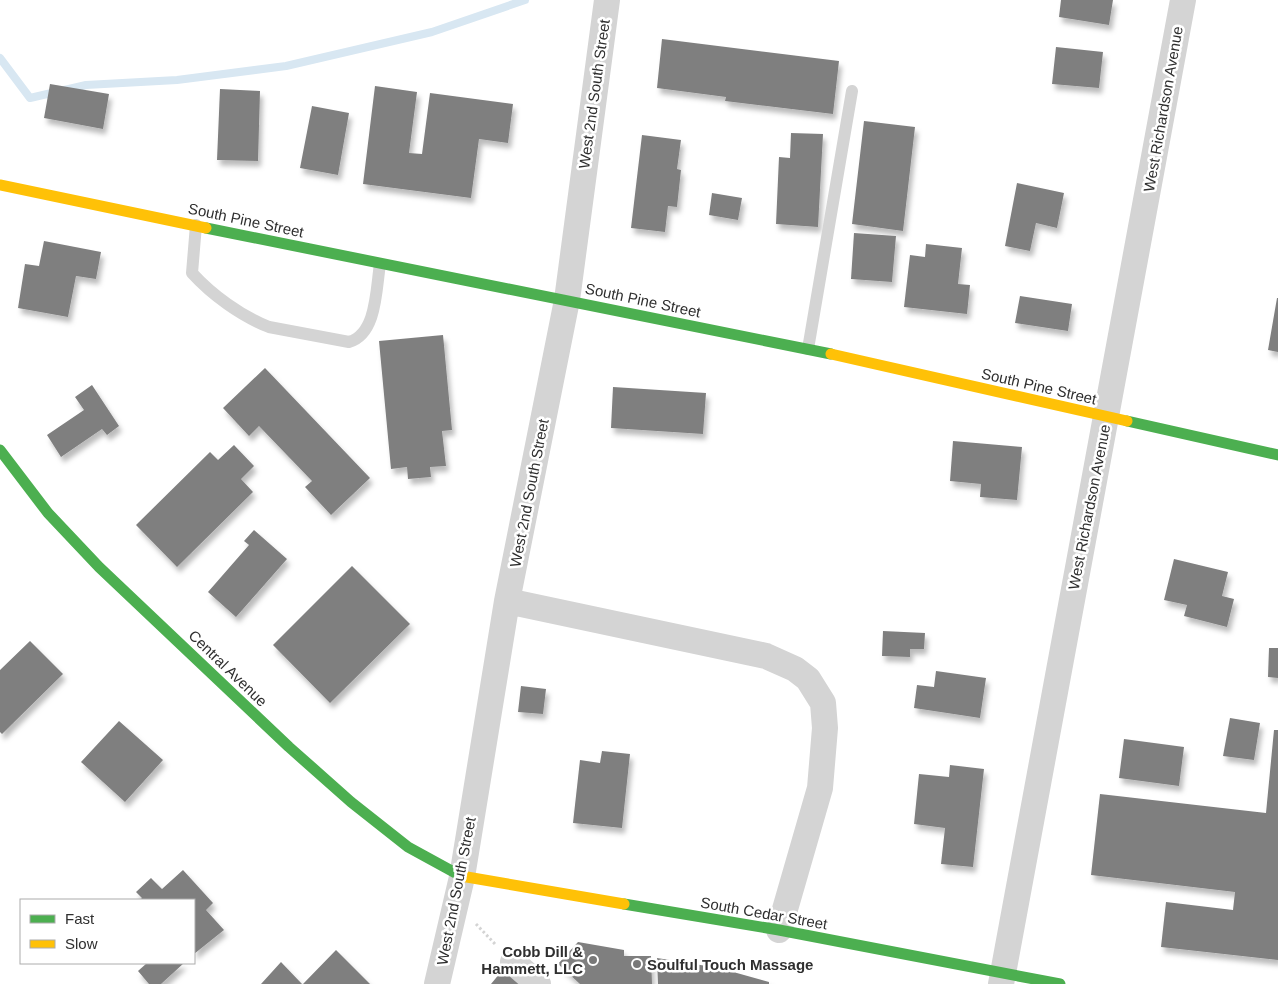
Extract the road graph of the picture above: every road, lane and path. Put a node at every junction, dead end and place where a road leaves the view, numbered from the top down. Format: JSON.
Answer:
{"nodes":[{"id":1,"x":1183,"y":0,"type":"edge"},
{"id":2,"x":606,"y":4,"type":"edge"},
{"id":3,"x":852,"y":92,"type":"dead end"},
{"id":4,"x":0,"y":185,"type":"edge"},
{"id":5,"x":196,"y":225,"type":"junction"},
{"id":6,"x":380,"y":264,"type":"junction"},
{"id":7,"x":567,"y":300,"type":"junction"},
{"id":8,"x":808,"y":349,"type":"junction"},
{"id":9,"x":1106,"y":416,"type":"junction"},
{"id":10,"x":0,"y":450,"type":"edge"},
{"id":11,"x":1278,"y":455,"type":"edge"},
{"id":12,"x":508,"y":601,"type":"junction"},
{"id":13,"x":462,"y":877,"type":"junction"},
{"id":14,"x":457,"y":904,"type":"junction"},
{"id":15,"x":780,"y":930,"type":"junction"},
{"id":16,"x":513,"y":962,"type":"joint"},
{"id":17,"x":1002,"y":979,"type":"edge"},
{"id":18,"x":437,"y":984,"type":"edge"},
{"id":19,"x":538,"y":984,"type":"edge"},
{"id":20,"x":1060,"y":984,"type":"edge"}],
"edges":[{"from":1,"to":9,"type":"street","name":"West Richardson Avenue"},
{"from":2,"to":7,"type":"street","name":"West 2nd South Street"},
{"from":3,"to":8,"type":"lane"},
{"from":4,"to":5,"type":"street","name":"South Pine Street"},
{"from":5,"to":6,"type":"street","name":"South Pine Street"},
{"from":5,"to":6,"type":"lane"},
{"from":6,"to":7,"type":"street","name":"South Pine Street"},
{"from":7,"to":8,"type":"street","name":"South Pine Street"},
{"from":7,"to":12,"type":"street","name":"West 2nd South Street"},
{"from":8,"to":9,"type":"street","name":"South Pine Street"},
{"from":9,"to":11,"type":"street","name":"South Pine Street"},
{"from":9,"to":17,"type":"street","name":"West Richardson Avenue"},
{"from":10,"to":13,"type":"street","name":"Central Avenue"},
{"from":12,"to":13,"type":"street","name":"West 2nd South Street"},
{"from":12,"to":15,"type":"street"},
{"from":13,"to":14,"type":"street","name":"West 2nd South Street"},
{"from":13,"to":15,"type":"street","name":"South Cedar Street"},
{"from":14,"to":16,"type":"path"},
{"from":14,"to":18,"type":"street","name":"West 2nd South Street"},
{"from":15,"to":17,"type":"street","name":"South Cedar Street"},
{"from":16,"to":19,"type":"street"},
{"from":17,"to":20,"type":"street","name":"South Cedar Street"}]}
